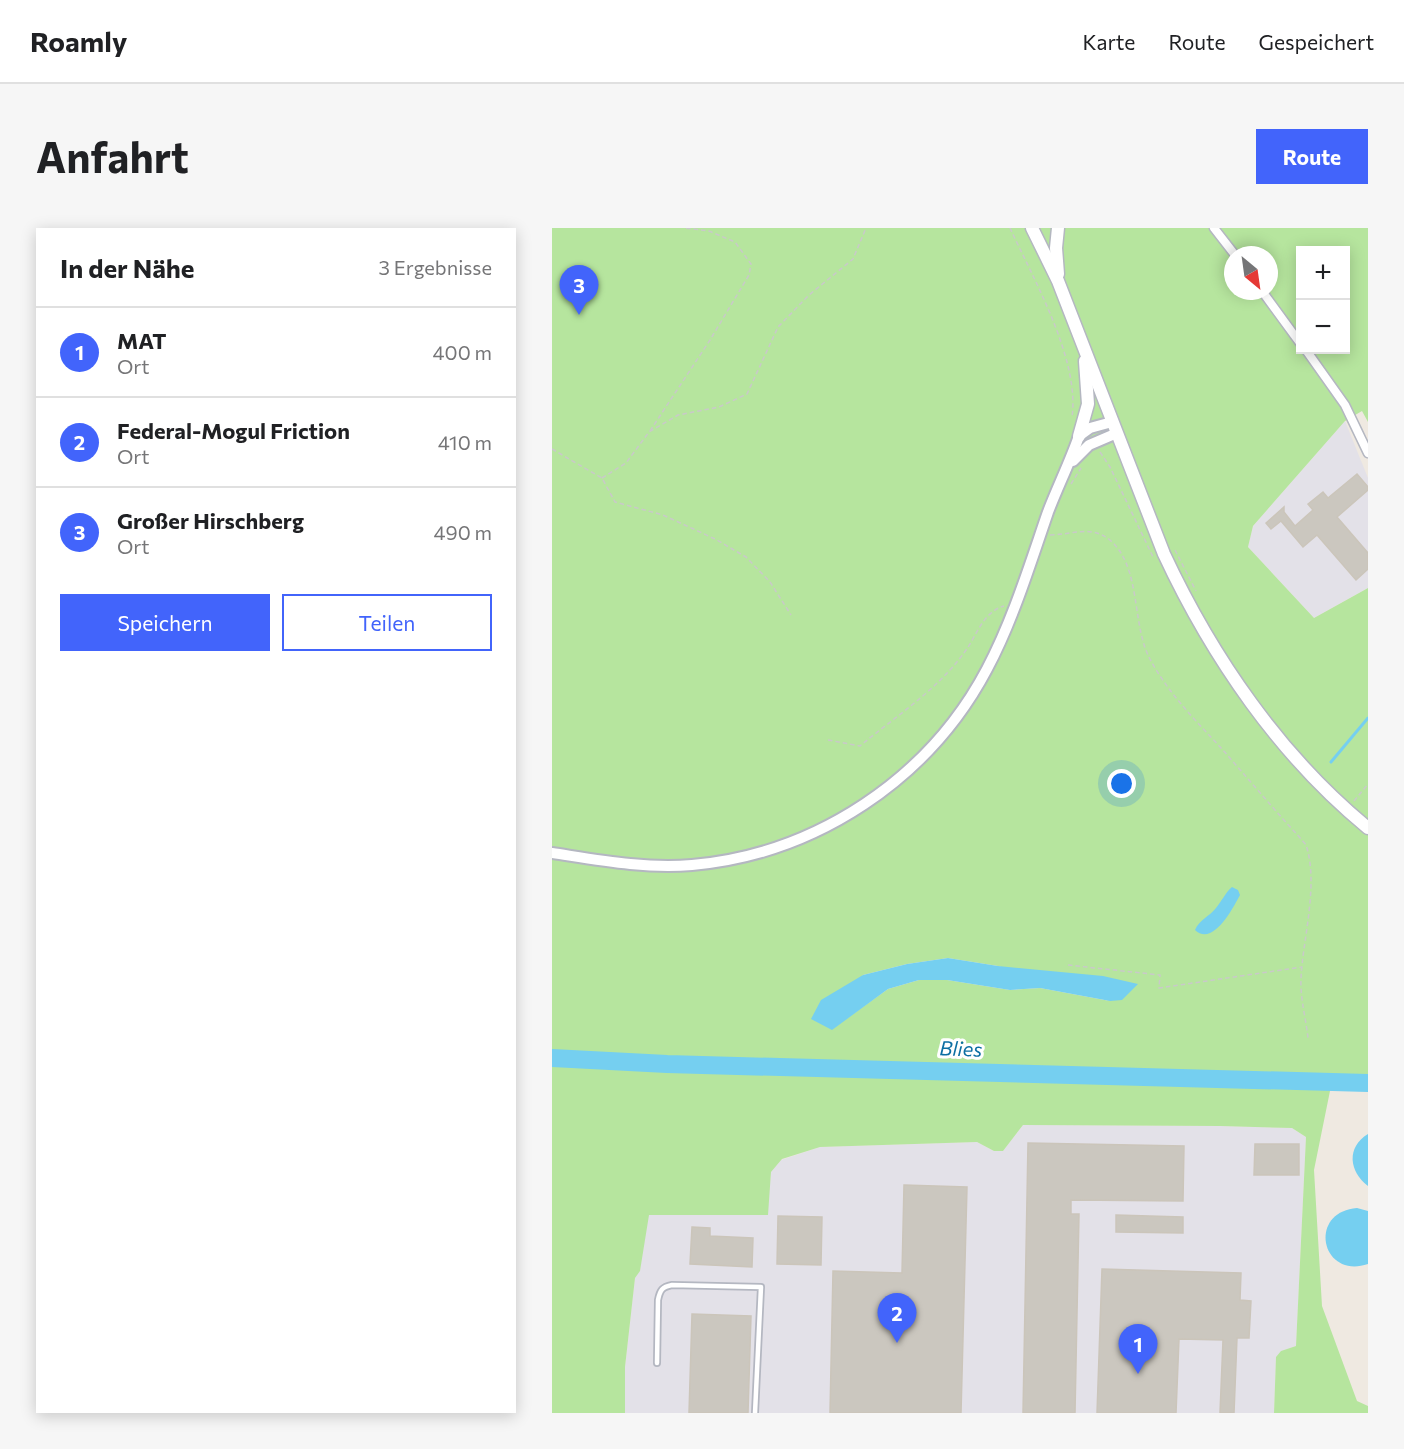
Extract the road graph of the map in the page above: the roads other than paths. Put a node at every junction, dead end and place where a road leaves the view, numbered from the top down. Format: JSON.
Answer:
{"nodes":[{"id":1,"x":1032,"y":228,"type":"edge"},
{"id":2,"x":1058,"y":228,"type":"edge"},
{"id":3,"x":1215,"y":228,"type":"edge"},
{"id":4,"x":1228,"y":246,"type":"edge"},
{"id":5,"x":1058,"y":281,"type":"junction"},
{"id":6,"x":1269,"y":300,"type":"edge"},
{"id":7,"x":1296,"y":338,"type":"edge"},
{"id":8,"x":1084,"y":348,"type":"junction"},
{"id":9,"x":1309,"y":354,"type":"edge"},
{"id":10,"x":1115,"y":427,"type":"junction"},
{"id":11,"x":1079,"y":436,"type":"junction"},
{"id":12,"x":1368,"y":453,"type":"edge"},
{"id":13,"x":1069,"y":466,"type":"junction"},
{"id":14,"x":1368,"y":828,"type":"edge"},
{"id":15,"x":552,"y":853,"type":"edge"},
{"id":16,"x":657,"y":1363,"type":"dead end"},
{"id":17,"x":755,"y":1413,"type":"edge"}],
"edges":[{"from":1,"to":5,"type":"main road"},
{"from":2,"to":5,"type":"main road"},
{"from":3,"to":4,"type":"street"},
{"from":5,"to":8,"type":"main road"},
{"from":6,"to":7,"type":"street"},
{"from":8,"to":10,"type":"main road"},
{"from":8,"to":11,"type":"main road"},
{"from":9,"to":12,"type":"street"},
{"from":10,"to":11,"type":"street"},
{"from":10,"to":13,"type":"street"},
{"from":10,"to":14,"type":"main road"},
{"from":11,"to":13,"type":"street"},
{"from":13,"to":15,"type":"street"},
{"from":16,"to":17,"type":"lane"}]}
